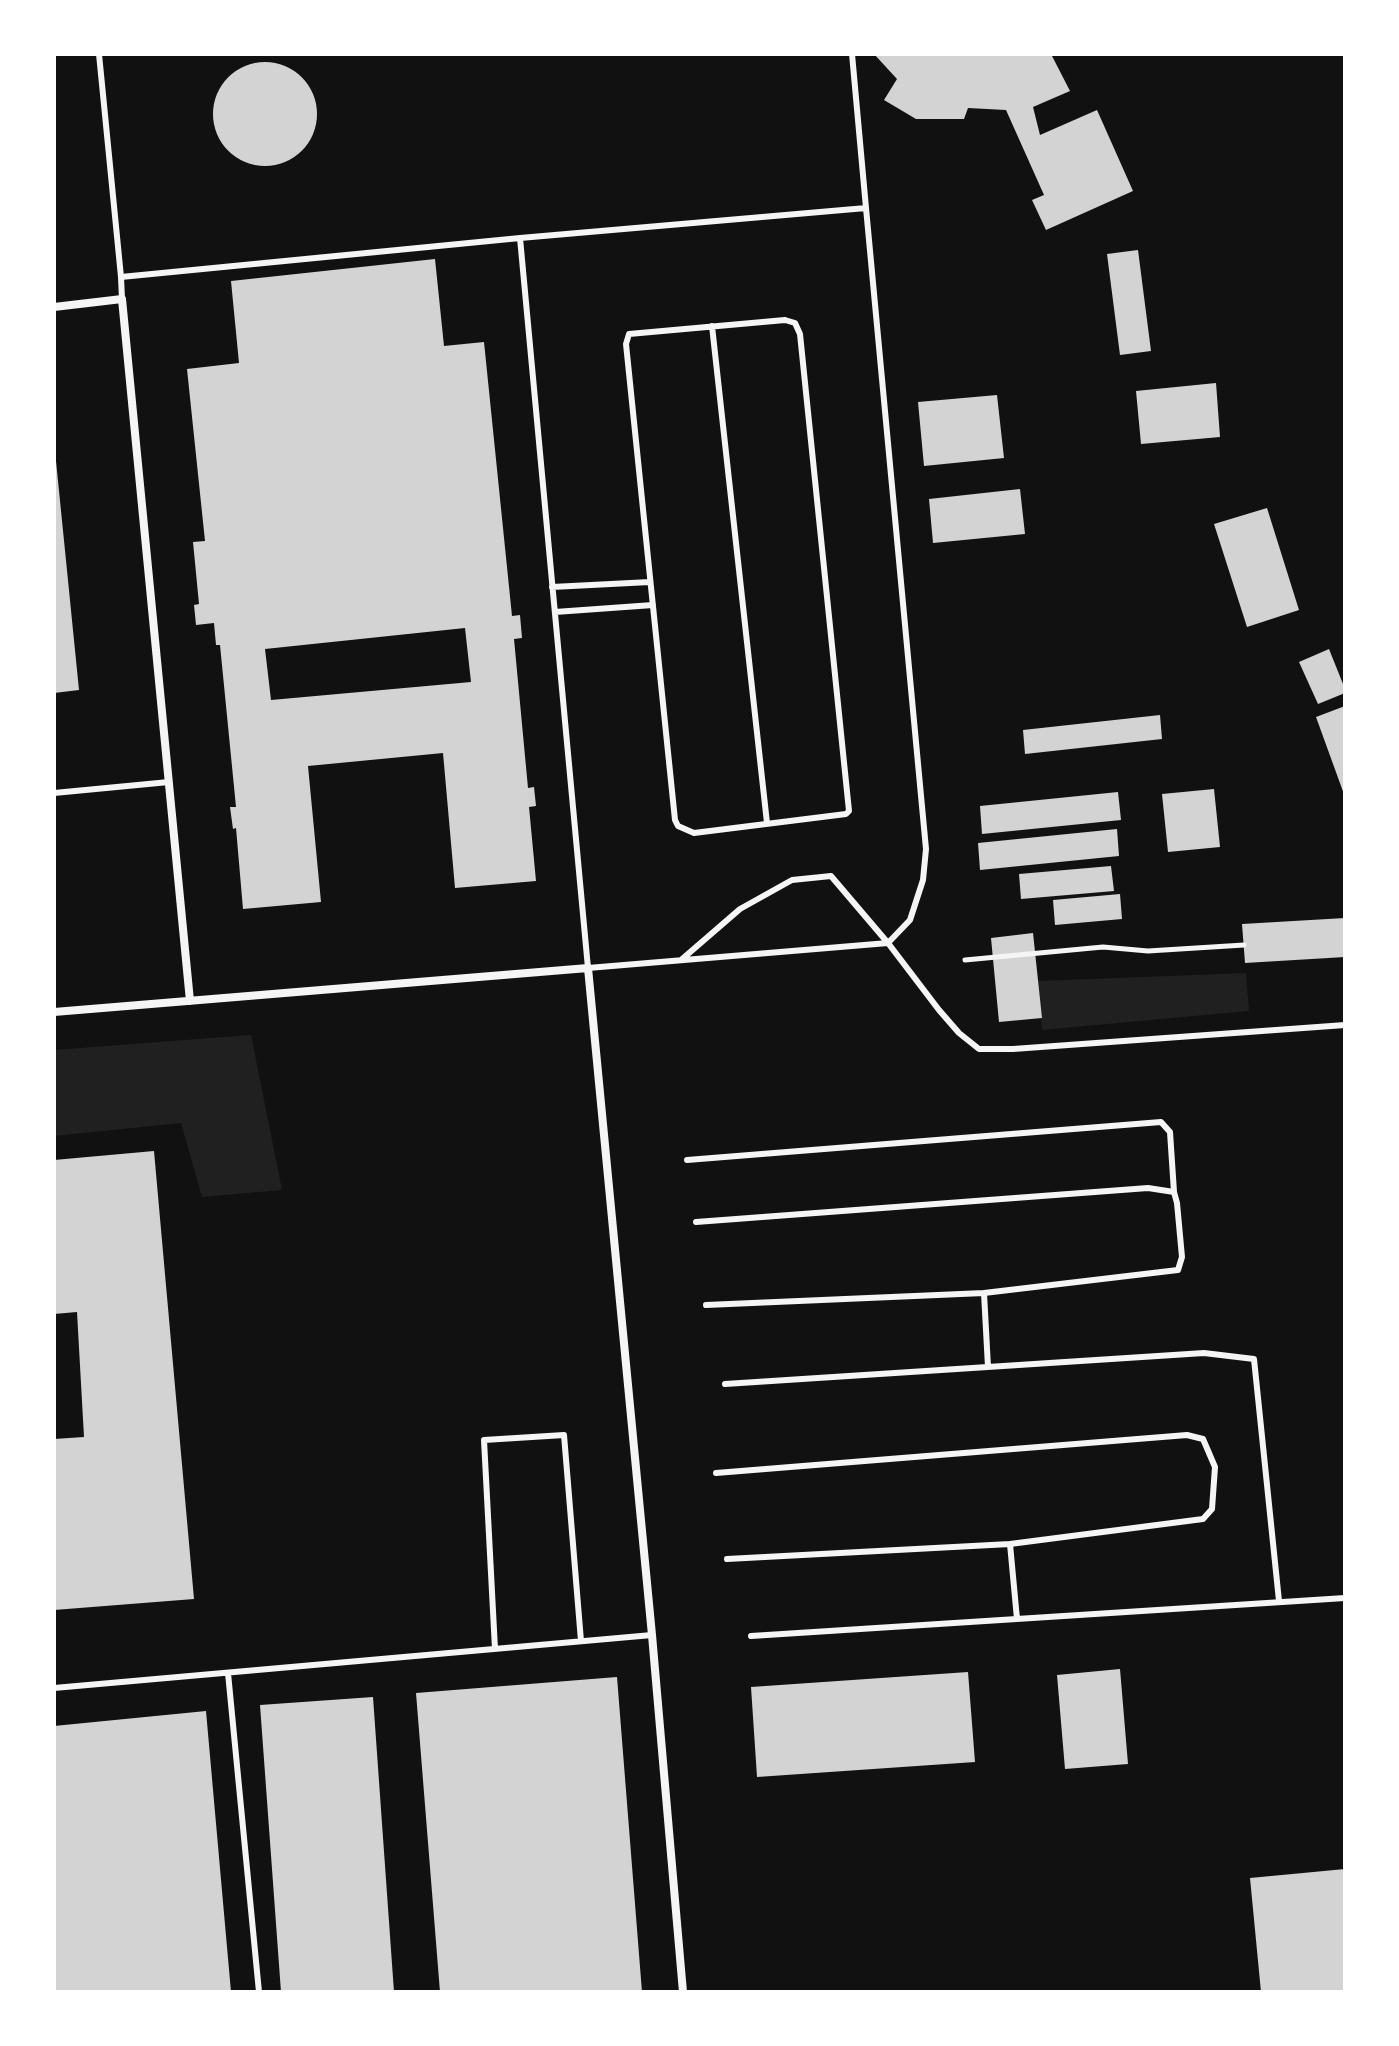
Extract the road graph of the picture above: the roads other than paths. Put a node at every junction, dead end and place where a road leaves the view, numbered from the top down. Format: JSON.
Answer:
{"nodes":[{"id":1,"x":99,"y":54,"type":"edge"},
{"id":2,"x":852,"y":54,"type":"edge"},
{"id":3,"x":866,"y":208,"type":"junction"},
{"id":4,"x":520,"y":238,"type":"junction"},
{"id":5,"x":121,"y":277,"type":"junction"},
{"id":6,"x":122,"y":299,"type":"junction"},
{"id":7,"x":54,"y":307,"type":"edge"},
{"id":8,"x":712,"y":326,"type":"junction"},
{"id":9,"x":650,"y":582,"type":"junction"},
{"id":10,"x":552,"y":587,"type":"junction"},
{"id":11,"x":653,"y":605,"type":"junction"},
{"id":12,"x":555,"y":612,"type":"junction"},
{"id":13,"x":169,"y":782,"type":"junction"},
{"id":14,"x":54,"y":793,"type":"edge"},
{"id":15,"x":767,"y":823,"type":"junction"},
{"id":16,"x":888,"y":943,"type":"junction"},
{"id":17,"x":681,"y":960,"type":"junction"},
{"id":18,"x":588,"y":968,"type":"junction"},
{"id":19,"x":190,"y":1001,"type":"junction"},
{"id":20,"x":54,"y":1012,"type":"edge"},
{"id":21,"x":1345,"y":1025,"type":"edge"},
{"id":22,"x":687,"y":1160,"type":"dead end"},
{"id":23,"x":1174,"y":1192,"type":"junction"},
{"id":24,"x":696,"y":1222,"type":"dead end"},
{"id":25,"x":984,"y":1293,"type":"junction"},
{"id":26,"x":706,"y":1305,"type":"dead end"},
{"id":27,"x":988,"y":1367,"type":"junction"},
{"id":28,"x":725,"y":1384,"type":"dead end"},
{"id":29,"x":716,"y":1473,"type":"dead end"},
{"id":30,"x":1010,"y":1544,"type":"junction"},
{"id":31,"x":727,"y":1559,"type":"dead end"},
{"id":32,"x":1345,"y":1598,"type":"edge"},
{"id":33,"x":1279,"y":1601,"type":"junction"},
{"id":34,"x":1017,"y":1619,"type":"junction"},
{"id":35,"x":652,"y":1635,"type":"junction"},
{"id":36,"x":751,"y":1636,"type":"dead end"},
{"id":37,"x":581,"y":1641,"type":"junction"},
{"id":38,"x":495,"y":1649,"type":"junction"},
{"id":39,"x":228,"y":1673,"type":"junction"},
{"id":40,"x":54,"y":1688,"type":"edge"},
{"id":41,"x":259,"y":1992,"type":"edge"},
{"id":42,"x":683,"y":1992,"type":"edge"}],
"edges":[{"from":1,"to":5,"type":"lane"},
{"from":2,"to":3,"type":"lane"},
{"from":3,"to":4,"type":"lane"},
{"from":3,"to":16,"type":"lane"},
{"from":4,"to":5,"type":"lane"},
{"from":4,"to":10,"type":"lane"},
{"from":5,"to":6,"type":"lane"},
{"from":6,"to":7,"type":"street"},
{"from":6,"to":13,"type":"street"},
{"from":8,"to":9,"type":"lane"},
{"from":8,"to":15,"type":"lane"},
{"from":8,"to":15,"type":"lane"},
{"from":9,"to":10,"type":"lane"},
{"from":9,"to":11,"type":"lane"},
{"from":10,"to":12,"type":"lane"},
{"from":11,"to":12,"type":"lane"},
{"from":11,"to":15,"type":"lane"},
{"from":12,"to":18,"type":"lane"},
{"from":13,"to":14,"type":"lane"},
{"from":13,"to":19,"type":"street"},
{"from":16,"to":17,"type":"lane"},
{"from":16,"to":17,"type":"lane"},
{"from":16,"to":21,"type":"lane"},
{"from":17,"to":18,"type":"lane"},
{"from":18,"to":19,"type":"street"},
{"from":18,"to":35,"type":"street"},
{"from":19,"to":20,"type":"street"},
{"from":22,"to":23,"type":"lane"},
{"from":23,"to":24,"type":"lane"},
{"from":23,"to":25,"type":"lane"},
{"from":25,"to":26,"type":"lane"},
{"from":25,"to":27,"type":"lane"},
{"from":27,"to":28,"type":"lane"},
{"from":27,"to":33,"type":"lane"},
{"from":29,"to":30,"type":"lane"},
{"from":30,"to":31,"type":"lane"},
{"from":30,"to":34,"type":"lane"},
{"from":32,"to":33,"type":"lane"},
{"from":33,"to":34,"type":"lane"},
{"from":34,"to":36,"type":"lane"},
{"from":35,"to":37,"type":"lane"},
{"from":35,"to":42,"type":"street"},
{"from":37,"to":38,"type":"lane"},
{"from":37,"to":38,"type":"lane"},
{"from":38,"to":39,"type":"lane"},
{"from":39,"to":40,"type":"lane"},
{"from":39,"to":41,"type":"lane"}]}
